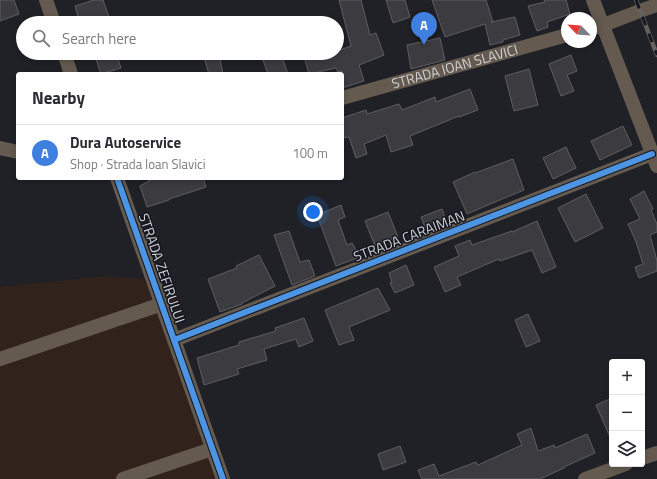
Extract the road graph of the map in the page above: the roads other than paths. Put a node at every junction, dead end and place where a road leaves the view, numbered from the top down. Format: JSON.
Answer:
{"nodes":[{"id":1,"x":46,"y":0,"type":"edge"},
{"id":2,"x":593,"y":0,"type":"edge"},
{"id":3,"x":657,"y":5,"type":"edge"},
{"id":4,"x":595,"y":12,"type":"edge"},
{"id":5,"x":52,"y":16,"type":"edge"},
{"id":6,"x":597,"y":27,"type":"edge"},
{"id":7,"x":561,"y":37,"type":"edge"},
{"id":8,"x":66,"y":60,"type":"edge"},
{"id":9,"x":70,"y":72,"type":"edge"},
{"id":10,"x":344,"y":97,"type":"edge"},
{"id":11,"x":0,"y":148,"type":"edge"},
{"id":12,"x":16,"y":152,"type":"edge"},
{"id":13,"x":655,"y":160,"type":"edge"},
{"id":14,"x":118,"y":180,"type":"edge"},
{"id":15,"x":162,"y":304,"type":"junction"},
{"id":16,"x":174,"y":340,"type":"junction"},
{"id":17,"x":0,"y":359,"type":"edge"},
{"id":18,"x":212,"y":449,"type":"junction"},
{"id":19,"x":657,"y":453,"type":"edge"},
{"id":20,"x":645,"y":457,"type":"edge"},
{"id":21,"x":618,"y":467,"type":"edge"},
{"id":22,"x":123,"y":479,"type":"edge"},
{"id":23,"x":223,"y":479,"type":"edge"},
{"id":24,"x":585,"y":479,"type":"edge"}],
"edges":[{"from":1,"to":5,"type":"street"},
{"from":2,"to":4,"type":"street"},
{"from":3,"to":6,"type":"street"},
{"from":6,"to":13,"type":"street"},
{"from":7,"to":10,"type":"street","name":"STRADA IOAN SLAVICI"},
{"from":8,"to":9,"type":"street"},
{"from":11,"to":12,"type":"street"},
{"from":13,"to":16,"type":"street","name":"STRADA CARAIMAN"},
{"from":14,"to":15,"type":"street","name":"STRADA ZEFIRULUI"},
{"from":15,"to":16,"type":"street","name":"STRADA ZEFIRULUI"},
{"from":15,"to":17,"type":"street"},
{"from":16,"to":18,"type":"street","name":"STRADA ZEFIRULUI"},
{"from":18,"to":22,"type":"street"},
{"from":18,"to":23,"type":"street","name":"STRADA ZEFIRULUI"},
{"from":19,"to":20,"type":"street"},
{"from":21,"to":24,"type":"street"}]}
